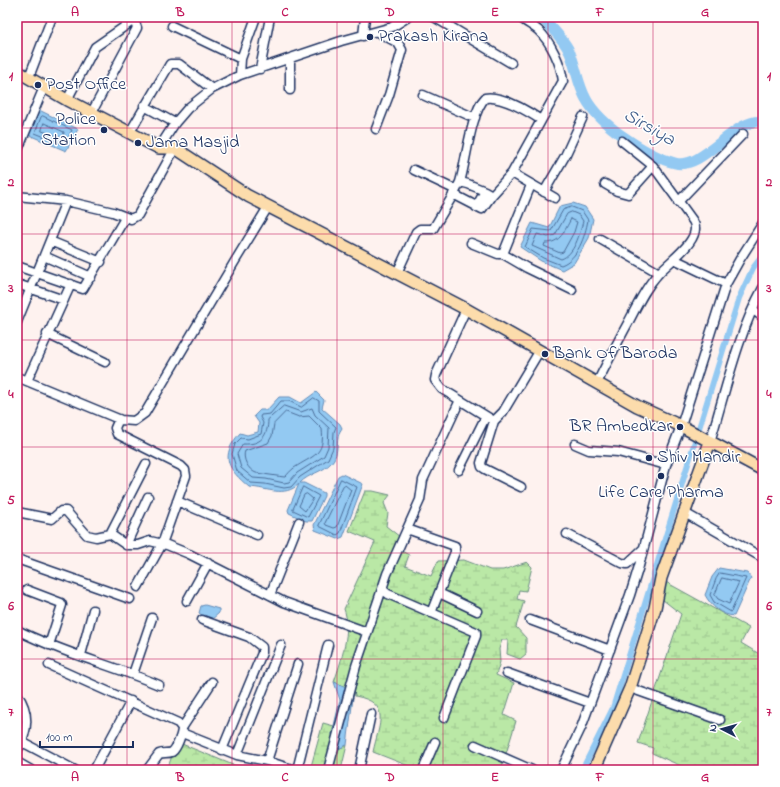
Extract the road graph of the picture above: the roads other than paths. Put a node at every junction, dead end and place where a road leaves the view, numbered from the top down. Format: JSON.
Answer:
{"nodes":[{"id":1,"x":52,"y":17,"type":"edge"},
{"id":2,"x":256,"y":17,"type":"edge"},
{"id":3,"x":270,"y":17,"type":"edge"},
{"id":4,"x":365,"y":17,"type":"edge"},
{"id":5,"x":389,"y":17,"type":"edge"},
{"id":6,"x":434,"y":17,"type":"edge"},
{"id":7,"x":520,"y":17,"type":"edge"},
{"id":8,"x":135,"y":18,"type":"edge"},
{"id":9,"x":405,"y":19,"type":"edge"},
{"id":10,"x":172,"y":26,"type":"dead end"},
{"id":11,"x":377,"y":32,"type":"junction"},
{"id":12,"x":363,"y":36,"type":"junction"},
{"id":13,"x":241,"y":59,"type":"junction"},
{"id":14,"x":290,"y":59,"type":"junction"},
{"id":15,"x":511,"y":63,"type":"dead end"},
{"id":16,"x":260,"y":69,"type":"junction"},
{"id":17,"x":17,"y":71,"type":"edge"},
{"id":18,"x":240,"y":75,"type":"junction"},
{"id":19,"x":29,"y":77,"type":"junction"},
{"id":20,"x":44,"y":87,"type":"junction"},
{"id":21,"x":212,"y":89,"type":"junction"},
{"id":22,"x":290,"y":90,"type":"dead end"},
{"id":23,"x":423,"y":95,"type":"dead end"},
{"id":24,"x":67,"y":100,"type":"junction"},
{"id":25,"x":144,"y":106,"type":"junction"},
{"id":26,"x":92,"y":112,"type":"junction"},
{"id":27,"x":475,"y":118,"type":"junction"},
{"id":28,"x":583,"y":118,"type":"dead end"},
{"id":29,"x":541,"y":120,"type":"junction"},
{"id":30,"x":175,"y":123,"type":"junction"},
{"id":31,"x":376,"y":129,"type":"dead end"},
{"id":32,"x":130,"y":132,"type":"junction"},
{"id":33,"x":743,"y":134,"type":"dead end"},
{"id":34,"x":622,"y":141,"type":"dead end"},
{"id":35,"x":159,"y":148,"type":"junction"},
{"id":36,"x":175,"y":148,"type":"junction"},
{"id":37,"x":17,"y":152,"type":"edge"},
{"id":38,"x":652,"y":166,"type":"junction"},
{"id":39,"x":414,"y":170,"type":"dead end"},
{"id":40,"x":512,"y":173,"type":"junction"},
{"id":41,"x":460,"y":182,"type":"junction"},
{"id":42,"x":605,"y":184,"type":"dead end"},
{"id":43,"x":531,"y":185,"type":"junction"},
{"id":44,"x":454,"y":192,"type":"junction"},
{"id":45,"x":544,"y":192,"type":"junction"},
{"id":46,"x":488,"y":193,"type":"junction"},
{"id":47,"x":17,"y":196,"type":"edge"},
{"id":48,"x":555,"y":198,"type":"dead end"},
{"id":49,"x":66,"y":201,"type":"junction"},
{"id":50,"x":678,"y":202,"type":"junction"},
{"id":51,"x":268,"y":207,"type":"junction"},
{"id":52,"x":126,"y":218,"type":"junction"},
{"id":53,"x":763,"y":223,"type":"edge"},
{"id":54,"x":600,"y":239,"type":"dead end"},
{"id":55,"x":50,"y":241,"type":"junction"},
{"id":56,"x":471,"y":243,"type":"dead end"},
{"id":57,"x":503,"y":254,"type":"junction"},
{"id":58,"x":44,"y":256,"type":"junction"},
{"id":59,"x":674,"y":260,"type":"junction"},
{"id":60,"x":101,"y":262,"type":"junction"},
{"id":61,"x":17,"y":266,"type":"edge"},
{"id":62,"x":38,"y":272,"type":"junction"},
{"id":63,"x":397,"y":273,"type":"junction"},
{"id":64,"x":659,"y":273,"type":"junction"},
{"id":65,"x":92,"y":277,"type":"junction"},
{"id":66,"x":17,"y":284,"type":"edge"},
{"id":67,"x":71,"y":284,"type":"junction"},
{"id":68,"x":726,"y":284,"type":"junction"},
{"id":69,"x":31,"y":288,"type":"junction"},
{"id":70,"x":572,"y":290,"type":"dead end"},
{"id":71,"x":762,"y":291,"type":"edge"},
{"id":72,"x":64,"y":300,"type":"junction"},
{"id":73,"x":466,"y":309,"type":"junction"},
{"id":74,"x":753,"y":310,"type":"junction"},
{"id":75,"x":763,"y":317,"type":"edge"},
{"id":76,"x":17,"y":322,"type":"edge"},
{"id":77,"x":48,"y":334,"type":"junction"},
{"id":78,"x":540,"y":350,"type":"junction"},
{"id":79,"x":105,"y":362,"type":"dead end"},
{"id":80,"x":17,"y":377,"type":"edge"},
{"id":81,"x":27,"y":381,"type":"junction"},
{"id":82,"x":597,"y":383,"type":"junction"},
{"id":83,"x":460,"y":400,"type":"junction"},
{"id":84,"x":486,"y":416,"type":"junction"},
{"id":85,"x":119,"y":420,"type":"junction"},
{"id":86,"x":494,"y":421,"type":"junction"},
{"id":87,"x":685,"y":429,"type":"junction"},
{"id":88,"x":707,"y":440,"type":"junction"},
{"id":89,"x":575,"y":444,"type":"dead end"},
{"id":90,"x":146,"y":464,"type":"dead end"},
{"id":91,"x":666,"y":465,"type":"junction"},
{"id":92,"x":459,"y":470,"type":"dead end"},
{"id":93,"x":763,"y":470,"type":"edge"},
{"id":94,"x":521,"y":487,"type":"dead end"},
{"id":95,"x":148,"y":497,"type":"dead end"},
{"id":96,"x":177,"y":501,"type":"junction"},
{"id":97,"x":17,"y":512,"type":"edge"},
{"id":98,"x":684,"y":512,"type":"junction"},
{"id":99,"x":299,"y":522,"type":"dead end"},
{"id":100,"x":407,"y":529,"type":"junction"},
{"id":101,"x":110,"y":534,"type":"junction"},
{"id":102,"x":567,"y":534,"type":"dead end"},
{"id":103,"x":257,"y":536,"type":"dead end"},
{"id":104,"x":162,"y":544,"type":"junction"},
{"id":105,"x":126,"y":545,"type":"junction"},
{"id":106,"x":644,"y":548,"type":"junction"},
{"id":107,"x":763,"y":558,"type":"edge"},
{"id":108,"x":17,"y":559,"type":"edge"},
{"id":109,"x":208,"y":563,"type":"junction"},
{"id":110,"x":138,"y":587,"type":"dead end"},
{"id":111,"x":382,"y":589,"type":"junction"},
{"id":112,"x":27,"y":590,"type":"dead end"},
{"id":113,"x":439,"y":593,"type":"junction"},
{"id":114,"x":270,"y":595,"type":"junction"},
{"id":115,"x":130,"y":599,"type":"dead end"},
{"id":116,"x":187,"y":601,"type":"dead end"},
{"id":117,"x":93,"y":610,"type":"dead end"},
{"id":118,"x":477,"y":611,"type":"dead end"},
{"id":119,"x":431,"y":613,"type":"junction"},
{"id":120,"x":152,"y":618,"type":"dead end"},
{"id":121,"x":202,"y":620,"type":"dead end"},
{"id":122,"x":530,"y":620,"type":"dead end"},
{"id":123,"x":17,"y":630,"type":"edge"},
{"id":124,"x":367,"y":632,"type":"junction"},
{"id":125,"x":49,"y":645,"type":"junction"},
{"id":126,"x":281,"y":645,"type":"dead end"},
{"id":127,"x":328,"y":645,"type":"dead end"},
{"id":128,"x":610,"y":650,"type":"junction"},
{"id":129,"x":81,"y":655,"type":"junction"},
{"id":130,"x":298,"y":664,"type":"dead end"},
{"id":131,"x":49,"y":665,"type":"dead end"},
{"id":132,"x":507,"y":673,"type":"dead end"},
{"id":133,"x":133,"y":674,"type":"junction"},
{"id":134,"x":212,"y":682,"type":"dead end"},
{"id":135,"x":159,"y":685,"type":"dead end"},
{"id":136,"x":630,"y":688,"type":"junction"},
{"id":137,"x":17,"y":694,"type":"edge"},
{"id":138,"x":131,"y":701,"type":"junction"},
{"id":139,"x":590,"y":704,"type":"junction"},
{"id":140,"x":371,"y":714,"type":"dead end"},
{"id":141,"x":444,"y":718,"type":"dead end"},
{"id":142,"x":720,"y":720,"type":"dead end"},
{"id":143,"x":21,"y":729,"type":"edge"},
{"id":144,"x":182,"y":730,"type":"junction"},
{"id":145,"x":22,"y":742,"type":"junction"},
{"id":146,"x":434,"y":742,"type":"dead end"},
{"id":147,"x":474,"y":745,"type":"dead end"},
{"id":148,"x":222,"y":750,"type":"junction"},
{"id":149,"x":17,"y":751,"type":"edge"},
{"id":150,"x":237,"y":755,"type":"junction"},
{"id":151,"x":266,"y":761,"type":"junction"},
{"id":152,"x":17,"y":762,"type":"edge"},
{"id":153,"x":31,"y":770,"type":"edge"},
{"id":154,"x":75,"y":770,"type":"edge"},
{"id":155,"x":94,"y":770,"type":"edge"},
{"id":156,"x":147,"y":770,"type":"edge"},
{"id":157,"x":296,"y":770,"type":"edge"},
{"id":158,"x":328,"y":770,"type":"edge"},
{"id":159,"x":359,"y":770,"type":"edge"},
{"id":160,"x":423,"y":770,"type":"edge"},
{"id":161,"x":532,"y":770,"type":"edge"},
{"id":162,"x":561,"y":770,"type":"edge"},
{"id":163,"x":594,"y":770,"type":"edge"}],
"edges":[{"from":1,"to":19,"type":"street"},
{"from":2,"to":13,"type":"street"},
{"from":3,"to":16,"type":"street"},
{"from":4,"to":12,"type":"street"},
{"from":5,"to":9,"type":"street"},
{"from":6,"to":15,"type":"street"},
{"from":7,"to":29,"type":"street"},
{"from":8,"to":24,"type":"street"},
{"from":8,"to":26,"type":"street"},
{"from":9,"to":11,"type":"street"},
{"from":10,"to":13,"type":"street"},
{"from":11,"to":12,"type":"street"},
{"from":11,"to":31,"type":"street"},
{"from":12,"to":14,"type":"street"},
{"from":13,"to":18,"type":"street"},
{"from":14,"to":16,"type":"street"},
{"from":14,"to":22,"type":"street"},
{"from":16,"to":18,"type":"street"},
{"from":17,"to":19,"type":"main road"},
{"from":18,"to":21,"type":"street"},
{"from":19,"to":20,"type":"main road"},
{"from":20,"to":24,"type":"main road"},
{"from":20,"to":37,"type":"street"},
{"from":21,"to":25,"type":"street"},
{"from":21,"to":30,"type":"street"},
{"from":23,"to":27,"type":"street"},
{"from":24,"to":26,"type":"main road"},
{"from":25,"to":30,"type":"street"},
{"from":25,"to":32,"type":"street"},
{"from":26,"to":32,"type":"main road"},
{"from":27,"to":29,"type":"street"},
{"from":27,"to":41,"type":"street"},
{"from":28,"to":45,"type":"street"},
{"from":29,"to":40,"type":"street"},
{"from":30,"to":35,"type":"street"},
{"from":32,"to":35,"type":"main road"},
{"from":33,"to":50,"type":"street"},
{"from":34,"to":38,"type":"street"},
{"from":35,"to":36,"type":"main road"},
{"from":36,"to":51,"type":"main road"},
{"from":36,"to":52,"type":"street"},
{"from":38,"to":42,"type":"street"},
{"from":38,"to":50,"type":"street"},
{"from":39,"to":44,"type":"street"},
{"from":40,"to":43,"type":"street"},
{"from":40,"to":46,"type":"street"},
{"from":41,"to":44,"type":"street"},
{"from":41,"to":46,"type":"street"},
{"from":43,"to":45,"type":"street"},
{"from":43,"to":57,"type":"street"},
{"from":44,"to":46,"type":"street"},
{"from":44,"to":63,"type":"street"},
{"from":45,"to":48,"type":"street"},
{"from":47,"to":49,"type":"street"},
{"from":49,"to":52,"type":"street"},
{"from":49,"to":55,"type":"street"},
{"from":50,"to":59,"type":"street"},
{"from":51,"to":63,"type":"main road"},
{"from":51,"to":85,"type":"street"},
{"from":52,"to":60,"type":"street"},
{"from":53,"to":68,"type":"street"},
{"from":54,"to":64,"type":"street"},
{"from":55,"to":58,"type":"street"},
{"from":55,"to":60,"type":"street"},
{"from":56,"to":57,"type":"street"},
{"from":57,"to":70,"type":"street"},
{"from":58,"to":62,"type":"street"},
{"from":58,"to":65,"type":"street"},
{"from":59,"to":64,"type":"street"},
{"from":59,"to":68,"type":"street"},
{"from":60,"to":65,"type":"street"},
{"from":61,"to":62,"type":"street"},
{"from":62,"to":67,"type":"street"},
{"from":62,"to":69,"type":"street"},
{"from":63,"to":73,"type":"main road"},
{"from":64,"to":82,"type":"street"},
{"from":65,"to":67,"type":"street"},
{"from":66,"to":69,"type":"street"},
{"from":67,"to":72,"type":"street"},
{"from":68,"to":87,"type":"street"},
{"from":69,"to":72,"type":"street"},
{"from":69,"to":76,"type":"street"},
{"from":71,"to":74,"type":"street"},
{"from":72,"to":77,"type":"street"},
{"from":73,"to":78,"type":"main road"},
{"from":73,"to":83,"type":"street"},
{"from":74,"to":75,"type":"street"},
{"from":74,"to":88,"type":"street"},
{"from":77,"to":79,"type":"street"},
{"from":77,"to":81,"type":"street"},
{"from":78,"to":82,"type":"main road"},
{"from":78,"to":86,"type":"street"},
{"from":80,"to":81,"type":"street"},
{"from":81,"to":85,"type":"street"},
{"from":82,"to":87,"type":"main road"},
{"from":83,"to":84,"type":"street"},
{"from":83,"to":100,"type":"street"},
{"from":84,"to":86,"type":"street"},
{"from":84,"to":92,"type":"street"},
{"from":85,"to":96,"type":"street"},
{"from":86,"to":94,"type":"street"},
{"from":87,"to":88,"type":"main road"},
{"from":87,"to":91,"type":"street"},
{"from":88,"to":93,"type":"main road"},
{"from":88,"to":98,"type":"main road"},
{"from":89,"to":91,"type":"street"},
{"from":90,"to":101,"type":"street"},
{"from":91,"to":106,"type":"street"},
{"from":95,"to":105,"type":"street"},
{"from":96,"to":103,"type":"street"},
{"from":96,"to":104,"type":"street"},
{"from":97,"to":101,"type":"street"},
{"from":98,"to":107,"type":"street"},
{"from":98,"to":136,"type":"main road"},
{"from":99,"to":114,"type":"street"},
{"from":100,"to":111,"type":"street"},
{"from":100,"to":113,"type":"street"},
{"from":101,"to":105,"type":"street"},
{"from":102,"to":106,"type":"street"},
{"from":104,"to":105,"type":"street"},
{"from":104,"to":109,"type":"street"},
{"from":104,"to":110,"type":"street"},
{"from":106,"to":128,"type":"street"},
{"from":108,"to":115,"type":"street"},
{"from":109,"to":114,"type":"street"},
{"from":109,"to":116,"type":"street"},
{"from":111,"to":119,"type":"street"},
{"from":111,"to":124,"type":"street"},
{"from":112,"to":125,"type":"street"},
{"from":113,"to":118,"type":"street"},
{"from":113,"to":119,"type":"street"},
{"from":114,"to":124,"type":"street"},
{"from":117,"to":129,"type":"street"},
{"from":119,"to":141,"type":"street"},
{"from":120,"to":133,"type":"street"},
{"from":121,"to":148,"type":"street"},
{"from":122,"to":128,"type":"street"},
{"from":123,"to":125,"type":"street"},
{"from":124,"to":158,"type":"street"},
{"from":125,"to":129,"type":"street"},
{"from":126,"to":150,"type":"street"},
{"from":127,"to":157,"type":"street"},
{"from":128,"to":139,"type":"street"},
{"from":129,"to":133,"type":"street"},
{"from":130,"to":151,"type":"street"},
{"from":131,"to":138,"type":"street"},
{"from":132,"to":139,"type":"street"},
{"from":133,"to":135,"type":"street"},
{"from":134,"to":144,"type":"street"},
{"from":136,"to":142,"type":"street"},
{"from":136,"to":163,"type":"main road"},
{"from":137,"to":143,"type":"street"},
{"from":138,"to":144,"type":"street"},
{"from":138,"to":155,"type":"street"},
{"from":139,"to":162,"type":"street"},
{"from":140,"to":159,"type":"street"},
{"from":143,"to":145,"type":"street"},
{"from":144,"to":148,"type":"street"},
{"from":144,"to":156,"type":"street"},
{"from":145,"to":149,"type":"street"},
{"from":145,"to":154,"type":"street"},
{"from":146,"to":160,"type":"street"},
{"from":147,"to":161,"type":"street"},
{"from":148,"to":150,"type":"street"},
{"from":150,"to":151,"type":"street"},
{"from":151,"to":157,"type":"street"},
{"from":152,"to":153,"type":"street"}]}
